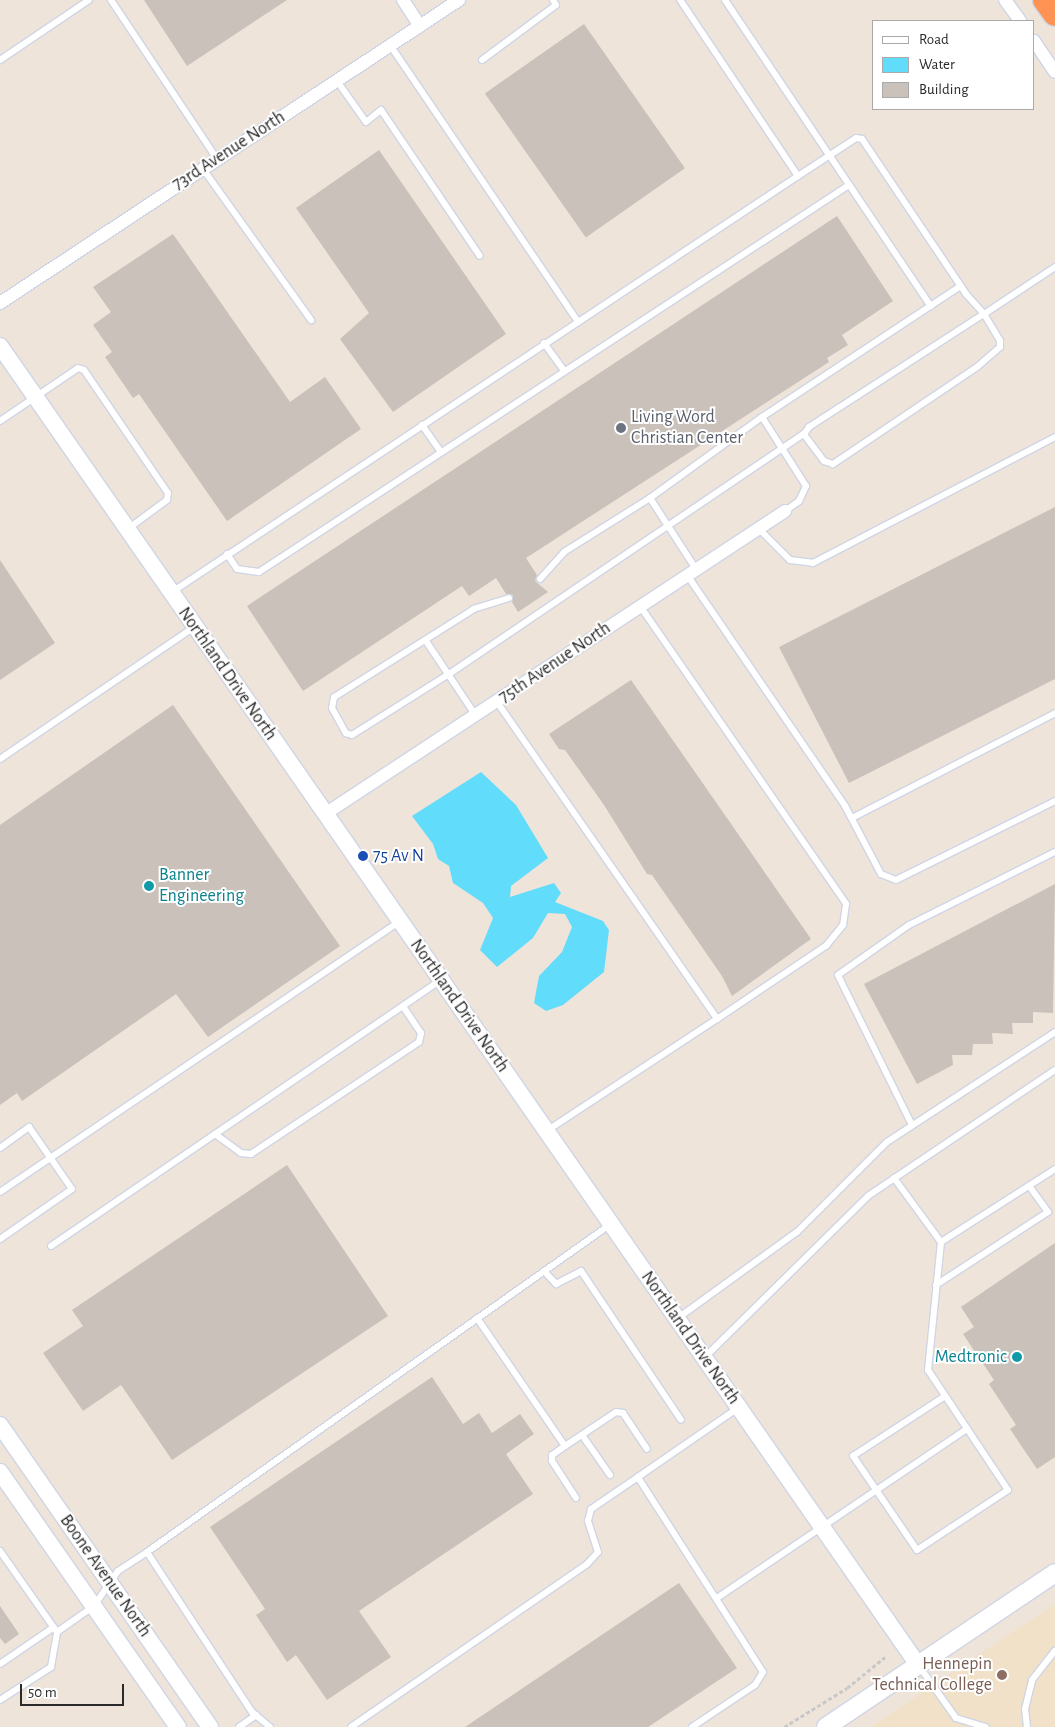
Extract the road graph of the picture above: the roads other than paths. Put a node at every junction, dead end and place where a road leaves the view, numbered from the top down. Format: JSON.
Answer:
{"nodes":[{"id":1,"x":90,"y":0,"type":"edge"},
{"id":2,"x":111,"y":0,"type":"edge"},
{"id":3,"x":403,"y":0,"type":"edge"},
{"id":4,"x":459,"y":0,"type":"edge"},
{"id":5,"x":553,"y":0,"type":"edge"},
{"id":6,"x":680,"y":0,"type":"edge"},
{"id":7,"x":725,"y":0,"type":"edge"},
{"id":8,"x":1006,"y":0,"type":"edge"},
{"id":9,"x":1045,"y":0,"type":"edge"},
{"id":10,"x":1055,"y":14,"type":"edge"},
{"id":11,"x":1019,"y":20,"type":"edge"},
{"id":12,"x":420,"y":26,"type":"junction"},
{"id":13,"x":1035,"y":42,"type":"edge"},
{"id":14,"x":390,"y":45,"type":"junction"},
{"id":15,"x":0,"y":60,"type":"edge"},
{"id":16,"x":482,"y":60,"type":"dead end"},
{"id":17,"x":1055,"y":72,"type":"edge"},
{"id":18,"x":337,"y":80,"type":"junction"},
{"id":19,"x":829,"y":156,"type":"junction"},
{"id":20,"x":217,"y":159,"type":"junction"},
{"id":21,"x":203,"y":169,"type":"junction"},
{"id":22,"x":798,"y":176,"type":"junction"},
{"id":23,"x":849,"y":184,"type":"junction"},
{"id":24,"x":480,"y":256,"type":"dead end"},
{"id":25,"x":1055,"y":267,"type":"edge"},
{"id":26,"x":961,"y":286,"type":"junction"},
{"id":27,"x":0,"y":303,"type":"edge"},
{"id":28,"x":931,"y":306,"type":"junction"},
{"id":29,"x":984,"y":314,"type":"junction"},
{"id":30,"x":311,"y":320,"type":"dead end"},
{"id":31,"x":578,"y":322,"type":"junction"},
{"id":32,"x":544,"y":344,"type":"junction"},
{"id":33,"x":0,"y":346,"type":"edge"},
{"id":34,"x":564,"y":371,"type":"junction"},
{"id":35,"x":36,"y":398,"type":"junction"},
{"id":36,"x":762,"y":417,"type":"junction"},
{"id":37,"x":0,"y":421,"type":"edge"},
{"id":38,"x":422,"y":425,"type":"junction"},
{"id":39,"x":804,"y":434,"type":"junction"},
{"id":40,"x":1055,"y":437,"type":"edge"},
{"id":41,"x":782,"y":448,"type":"junction"},
{"id":42,"x":441,"y":452,"type":"junction"},
{"id":43,"x":650,"y":498,"type":"junction"},
{"id":44,"x":785,"y":511,"type":"joint"},
{"id":45,"x":668,"y":527,"type":"junction"},
{"id":46,"x":127,"y":529,"type":"junction"},
{"id":47,"x":759,"y":529,"type":"junction"},
{"id":48,"x":227,"y":554,"type":"junction"},
{"id":49,"x":691,"y":572,"type":"junction"},
{"id":50,"x":540,"y":579,"type":"dead end"},
{"id":51,"x":171,"y":592,"type":"junction"},
{"id":52,"x":509,"y":598,"type":"dead end"},
{"id":53,"x":640,"y":606,"type":"junction"},
{"id":54,"x":195,"y":626,"type":"junction"},
{"id":55,"x":426,"y":641,"type":"junction"},
{"id":56,"x":449,"y":674,"type":"junction"},
{"id":57,"x":496,"y":702,"type":"junction"},
{"id":58,"x":1055,"y":713,"type":"edge"},
{"id":59,"x":476,"y":716,"type":"junction"},
{"id":60,"x":0,"y":759,"type":"edge"},
{"id":61,"x":1055,"y":801,"type":"edge"},
{"id":62,"x":325,"y":814,"type":"junction"},
{"id":63,"x":852,"y":818,"type":"junction"},
{"id":64,"x":1055,"y":852,"type":"edge"},
{"id":65,"x":400,"y":921,"type":"junction"},
{"id":66,"x":441,"y":980,"type":"junction"},
{"id":67,"x":403,"y":1006,"type":"junction"},
{"id":68,"x":717,"y":1018,"type":"junction"},
{"id":69,"x":1055,"y":1032,"type":"edge"},
{"id":70,"x":1055,"y":1070,"type":"edge"},
{"id":71,"x":912,"y":1125,"type":"junction"},
{"id":72,"x":546,"y":1132,"type":"junction"},
{"id":73,"x":215,"y":1134,"type":"junction"},
{"id":74,"x":0,"y":1148,"type":"edge"},
{"id":75,"x":51,"y":1158,"type":"junction"},
{"id":76,"x":1055,"y":1169,"type":"edge"},
{"id":77,"x":894,"y":1178,"type":"junction"},
{"id":78,"x":1030,"y":1186,"type":"junction"},
{"id":79,"x":0,"y":1192,"type":"edge"},
{"id":80,"x":611,"y":1224,"type":"junction"},
{"id":81,"x":0,"y":1239,"type":"edge"},
{"id":82,"x":941,"y":1242,"type":"junction"},
{"id":83,"x":51,"y":1246,"type":"dead end"},
{"id":84,"x":544,"y":1271,"type":"junction"},
{"id":85,"x":936,"y":1285,"type":"junction"},
{"id":86,"x":477,"y":1318,"type":"junction"},
{"id":87,"x":676,"y":1318,"type":"junction"},
{"id":88,"x":704,"y":1358,"type":"junction"},
{"id":89,"x":945,"y":1396,"type":"junction"},
{"id":90,"x":739,"y":1408,"type":"junction"},
{"id":91,"x":681,"y":1420,"type":"dead end"},
{"id":92,"x":0,"y":1425,"type":"edge"},
{"id":93,"x":967,"y":1430,"type":"junction"},
{"id":94,"x":582,"y":1435,"type":"junction"},
{"id":95,"x":565,"y":1446,"type":"junction"},
{"id":96,"x":647,"y":1449,"type":"dead end"},
{"id":97,"x":0,"y":1472,"type":"edge"},
{"id":98,"x":610,"y":1475,"type":"dead end"},
{"id":99,"x":638,"y":1477,"type":"junction"},
{"id":100,"x":876,"y":1492,"type":"junction"},
{"id":101,"x":576,"y":1498,"type":"dead end"},
{"id":102,"x":822,"y":1526,"type":"junction"},
{"id":103,"x":0,"y":1551,"type":"edge"},
{"id":104,"x":147,"y":1552,"type":"junction"},
{"id":105,"x":1055,"y":1573,"type":"edge"},
{"id":106,"x":108,"y":1580,"type":"junction"},
{"id":107,"x":717,"y":1598,"type":"junction"},
{"id":108,"x":94,"y":1606,"type":"junction"},
{"id":109,"x":56,"y":1629,"type":"junction"},
{"id":110,"x":1055,"y":1651,"type":"edge"},
{"id":111,"x":0,"y":1664,"type":"edge"},
{"id":112,"x":918,"y":1665,"type":"junction"},
{"id":113,"x":0,"y":1700,"type":"edge"},
{"id":114,"x":256,"y":1715,"type":"junction"},
{"id":115,"x":178,"y":1727,"type":"edge"},
{"id":116,"x":210,"y":1727,"type":"edge"},
{"id":117,"x":239,"y":1727,"type":"edge"},
{"id":118,"x":270,"y":1727,"type":"edge"},
{"id":119,"x":351,"y":1727,"type":"edge"},
{"id":120,"x":692,"y":1727,"type":"edge"},
{"id":121,"x":826,"y":1727,"type":"edge"},
{"id":122,"x":986,"y":1727,"type":"edge"},
{"id":123,"x":1027,"y":1727,"type":"edge"}],
"edges":[{"from":1,"to":15,"type":"lane"},
{"from":2,"to":20,"type":"lane"},
{"from":3,"to":12,"type":"street"},
{"from":4,"to":12,"type":"street","name":"73rd Avenue North"},
{"from":5,"to":16,"type":"lane"},
{"from":6,"to":22,"type":"lane"},
{"from":7,"to":19,"type":"lane"},
{"from":8,"to":11,"type":"street"},
{"from":9,"to":10,"type":"highway"},
{"from":12,"to":14,"type":"street","name":"73rd Avenue North"},
{"from":13,"to":17,"type":"street"},
{"from":14,"to":18,"type":"street","name":"73rd Avenue North"},
{"from":14,"to":31,"type":"lane"},
{"from":18,"to":20,"type":"street","name":"73rd Avenue North"},
{"from":18,"to":24,"type":"lane"},
{"from":19,"to":22,"type":"lane"},
{"from":19,"to":23,"type":"lane"},
{"from":19,"to":26,"type":"lane"},
{"from":20,"to":21,"type":"street","name":"73rd Avenue North"},
{"from":21,"to":27,"type":"street","name":"73rd Avenue North"},
{"from":21,"to":30,"type":"lane"},
{"from":22,"to":31,"type":"lane"},
{"from":23,"to":28,"type":"lane"},
{"from":23,"to":34,"type":"lane"},
{"from":25,"to":29,"type":"lane"},
{"from":26,"to":28,"type":"lane"},
{"from":26,"to":29,"type":"lane"},
{"from":28,"to":36,"type":"lane"},
{"from":29,"to":39,"type":"lane"},
{"from":29,"to":39,"type":"lane"},
{"from":31,"to":32,"type":"lane"},
{"from":32,"to":34,"type":"lane"},
{"from":32,"to":38,"type":"lane"},
{"from":33,"to":35,"type":"street","name":"Northland Drive North"},
{"from":34,"to":42,"type":"lane"},
{"from":35,"to":37,"type":"lane"},
{"from":35,"to":46,"type":"street","name":"Northland Drive North"},
{"from":35,"to":46,"type":"lane"},
{"from":36,"to":41,"type":"lane"},
{"from":36,"to":43,"type":"lane"},
{"from":38,"to":42,"type":"lane"},
{"from":38,"to":48,"type":"lane"},
{"from":39,"to":41,"type":"lane"},
{"from":40,"to":47,"type":"lane"},
{"from":41,"to":44,"type":"lane"},
{"from":41,"to":45,"type":"lane"},
{"from":42,"to":48,"type":"lane"},
{"from":43,"to":45,"type":"lane"},
{"from":43,"to":50,"type":"lane"},
{"from":44,"to":47,"type":"street","name":"75th Avenue North"},
{"from":45,"to":49,"type":"lane"},
{"from":45,"to":56,"type":"lane"},
{"from":46,"to":51,"type":"street","name":"Northland Drive North"},
{"from":47,"to":49,"type":"street","name":"75th Avenue North"},
{"from":48,"to":51,"type":"lane"},
{"from":49,"to":53,"type":"street","name":"75th Avenue North"},
{"from":49,"to":63,"type":"lane"},
{"from":51,"to":54,"type":"street","name":"Northland Drive North"},
{"from":52,"to":55,"type":"lane"},
{"from":53,"to":57,"type":"street","name":"75th Avenue North"},
{"from":53,"to":68,"type":"lane"},
{"from":54,"to":60,"type":"lane"},
{"from":54,"to":62,"type":"street","name":"Northland Drive North"},
{"from":55,"to":56,"type":"lane"},
{"from":55,"to":56,"type":"lane"},
{"from":56,"to":59,"type":"lane"},
{"from":57,"to":59,"type":"street","name":"75th Avenue North"},
{"from":57,"to":68,"type":"lane"},
{"from":58,"to":63,"type":"lane"},
{"from":59,"to":62,"type":"street","name":"75th Avenue North"},
{"from":61,"to":63,"type":"lane"},
{"from":62,"to":65,"type":"street","name":"Northland Drive North"},
{"from":64,"to":71,"type":"lane"},
{"from":65,"to":66,"type":"street","name":"Northland Drive North"},
{"from":65,"to":75,"type":"lane"},
{"from":66,"to":67,"type":"lane"},
{"from":66,"to":72,"type":"street","name":"Northland Drive North"},
{"from":67,"to":73,"type":"lane"},
{"from":67,"to":73,"type":"lane"},
{"from":68,"to":72,"type":"lane"},
{"from":69,"to":71,"type":"lane"},
{"from":70,"to":77,"type":"lane"},
{"from":71,"to":87,"type":"lane"},
{"from":72,"to":80,"type":"street","name":"Northland Drive North"},
{"from":73,"to":83,"type":"lane"},
{"from":74,"to":75,"type":"lane"},
{"from":75,"to":79,"type":"lane"},
{"from":75,"to":81,"type":"lane"},
{"from":76,"to":78,"type":"lane"},
{"from":77,"to":82,"type":"lane"},
{"from":77,"to":88,"type":"lane"},
{"from":78,"to":82,"type":"lane"},
{"from":78,"to":85,"type":"lane"},
{"from":80,"to":84,"type":"lane"},
{"from":80,"to":87,"type":"street","name":"Northland Drive North"},
{"from":82,"to":85,"type":"lane"},
{"from":84,"to":86,"type":"lane"},
{"from":84,"to":91,"type":"lane"},
{"from":85,"to":89,"type":"lane"},
{"from":86,"to":95,"type":"lane"},
{"from":86,"to":104,"type":"lane"},
{"from":87,"to":88,"type":"street","name":"Northland Drive North"},
{"from":88,"to":90,"type":"street","name":"Northland Drive North"},
{"from":89,"to":93,"type":"lane"},
{"from":89,"to":100,"type":"lane"},
{"from":90,"to":99,"type":"lane"},
{"from":90,"to":102,"type":"street","name":"Northland Drive North"},
{"from":92,"to":106,"type":"street","name":"Boone Avenue North"},
{"from":93,"to":100,"type":"lane"},
{"from":93,"to":100,"type":"lane"},
{"from":94,"to":95,"type":"lane"},
{"from":94,"to":96,"type":"lane"},
{"from":94,"to":98,"type":"lane"},
{"from":95,"to":101,"type":"lane"},
{"from":97,"to":108,"type":"street","name":"Boone Avenue North"},
{"from":99,"to":107,"type":"lane"},
{"from":99,"to":119,"type":"lane"},
{"from":100,"to":102,"type":"lane"},
{"from":102,"to":107,"type":"lane"},
{"from":102,"to":112,"type":"street","name":"Northland Drive North"},
{"from":103,"to":109,"type":"lane"},
{"from":104,"to":106,"type":"lane"},
{"from":104,"to":114,"type":"lane"},
{"from":105,"to":112,"type":"main road"},
{"from":106,"to":108,"type":"lane"},
{"from":106,"to":116,"type":"street","name":"Boone Avenue North"},
{"from":107,"to":120,"type":"lane"},
{"from":108,"to":109,"type":"lane"},
{"from":108,"to":115,"type":"street","name":"Boone Avenue North"},
{"from":109,"to":111,"type":"lane"},
{"from":109,"to":113,"type":"lane"},
{"from":110,"to":123,"type":"lane"},
{"from":112,"to":121,"type":"main road"},
{"from":112,"to":122,"type":"lane"},
{"from":114,"to":117,"type":"lane"},
{"from":114,"to":118,"type":"lane"}]}
